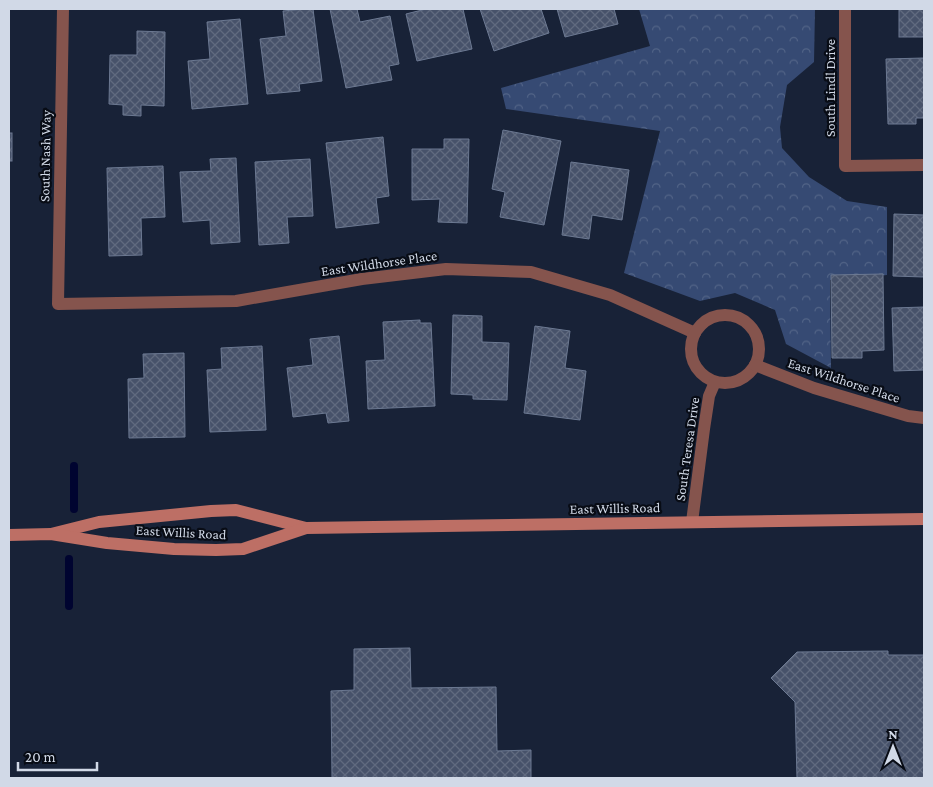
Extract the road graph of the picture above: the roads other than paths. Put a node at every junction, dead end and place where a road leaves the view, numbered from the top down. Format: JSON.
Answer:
{"nodes":[{"id":1,"x":63,"y":9,"type":"edge"},
{"id":2,"x":845,"y":9,"type":"edge"},
{"id":3,"x":924,"y":165,"type":"edge"},
{"id":4,"x":58,"y":304,"type":"joint"},
{"id":5,"x":695,"y":332,"type":"junction"},
{"id":6,"x":755,"y":365,"type":"junction"},
{"id":7,"x":716,"y":382,"type":"junction"},
{"id":8,"x":924,"y":418,"type":"edge"},
{"id":9,"x":924,"y":519,"type":"edge"},
{"id":10,"x":692,"y":522,"type":"junction"},
{"id":11,"x":306,"y":528,"type":"junction"},
{"id":12,"x":51,"y":534,"type":"junction"},
{"id":13,"x":9,"y":535,"type":"edge"}],
"edges":[{"from":1,"to":4,"type":"street","name":"South Nash Way"},
{"from":2,"to":3,"type":"street","name":"South Lindl Drive"},
{"from":4,"to":5,"type":"street","name":"East Wildhorse Place"},
{"from":5,"to":6,"type":"street"},
{"from":5,"to":7,"type":"street"},
{"from":6,"to":7,"type":"street"},
{"from":6,"to":8,"type":"street","name":"East Wildhorse Place"},
{"from":7,"to":10,"type":"street","name":"South Teresa Drive"},
{"from":9,"to":10,"type":"street","name":"East Willis Road"},
{"from":10,"to":11,"type":"street","name":"East Willis Road"},
{"from":11,"to":12,"type":"street","name":"East Willis Road"},
{"from":11,"to":12,"type":"street","name":"East Willis Road"},
{"from":12,"to":13,"type":"street","name":"East Willis Road"}]}
